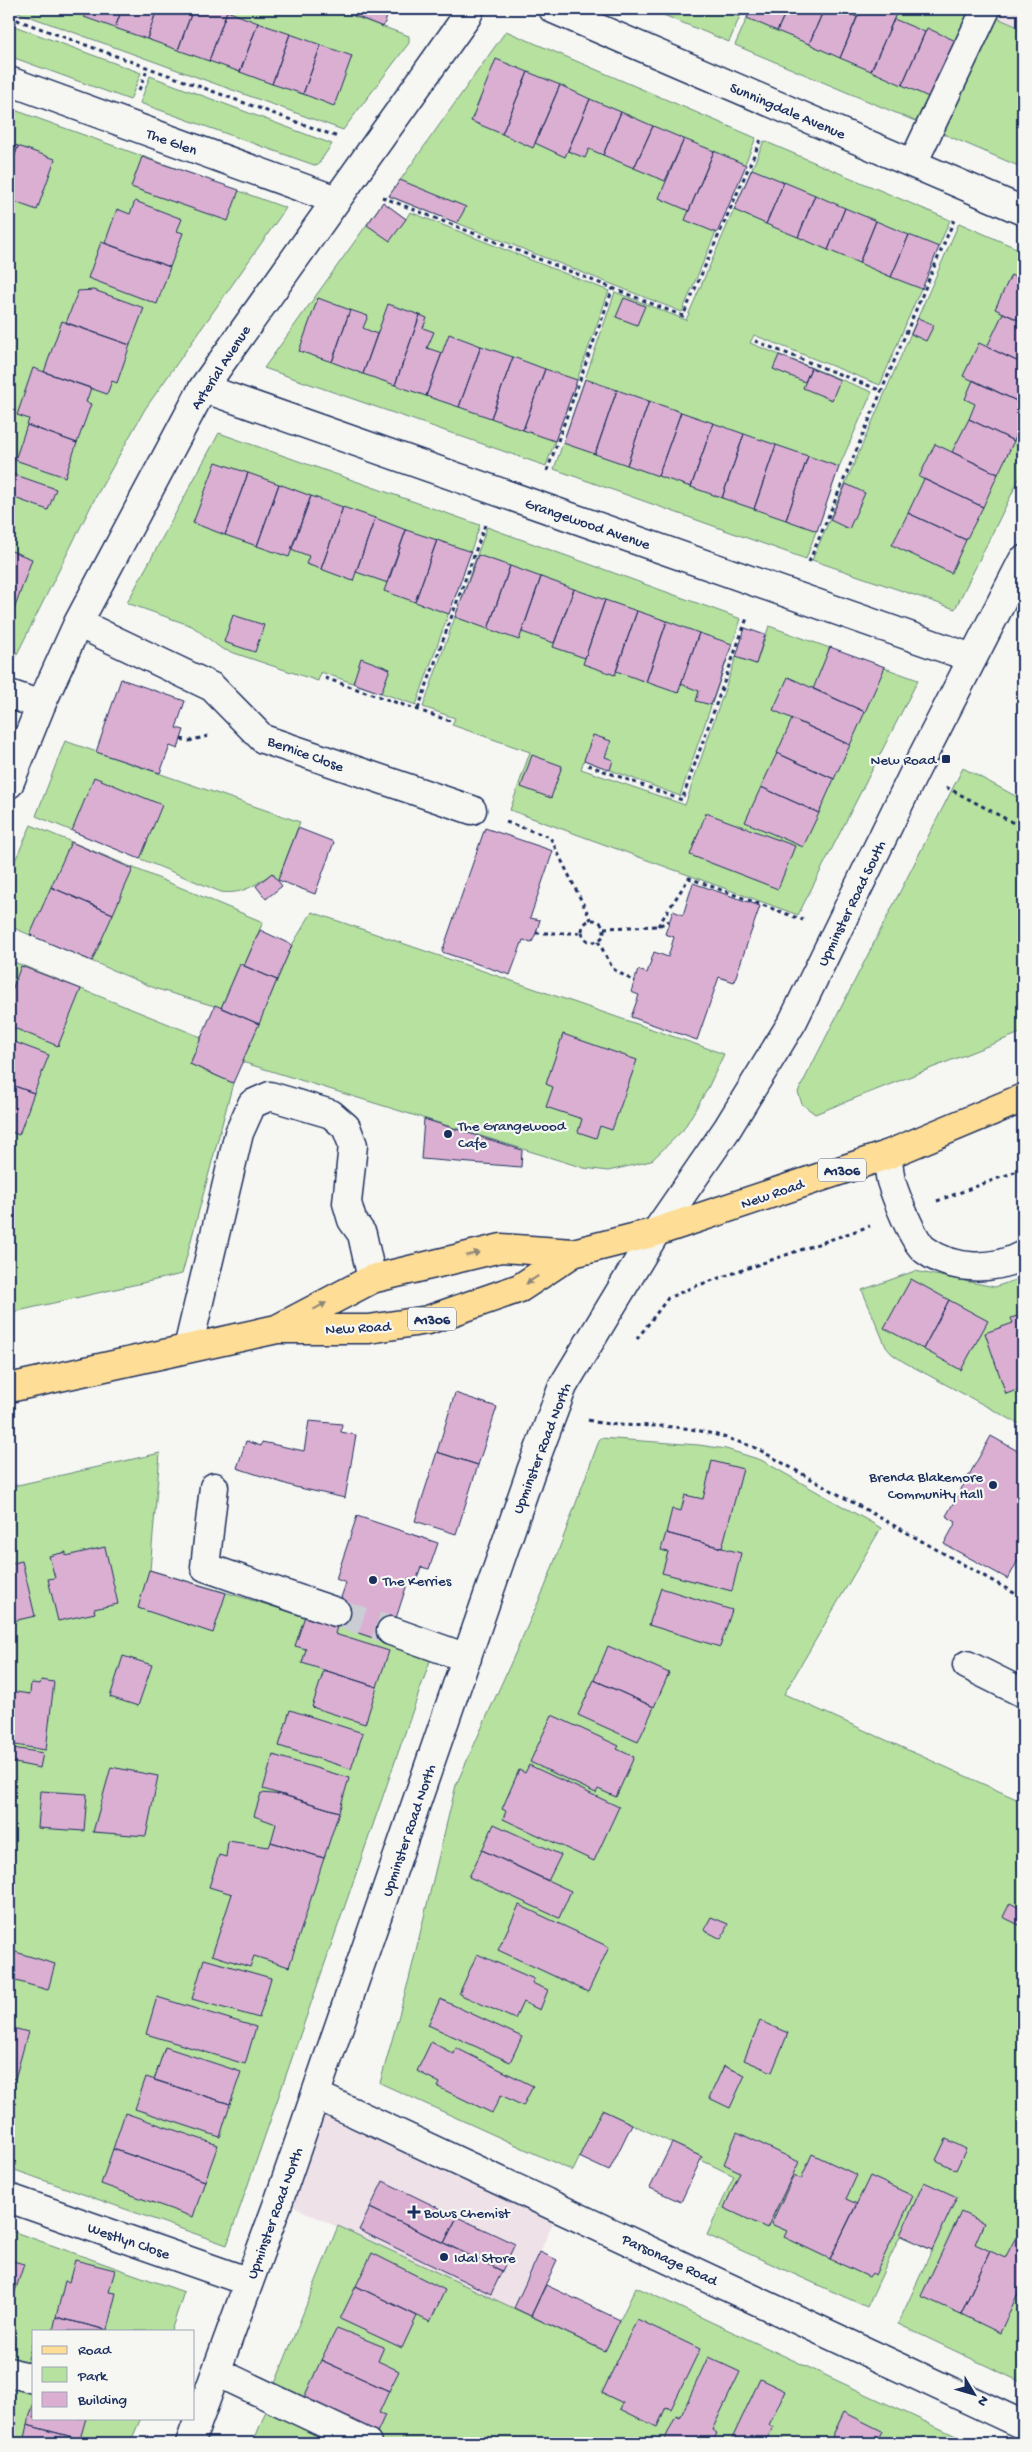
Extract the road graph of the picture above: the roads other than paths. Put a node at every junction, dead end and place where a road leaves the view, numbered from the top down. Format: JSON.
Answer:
{"nodes":[{"id":1,"x":470,"y":9,"type":"edge"},
{"id":2,"x":552,"y":9,"type":"edge"},
{"id":3,"x":986,"y":9,"type":"edge"},
{"id":4,"x":9,"y":81,"type":"edge"},
{"id":5,"x":913,"y":163,"type":"junction"},
{"id":6,"x":342,"y":192,"type":"junction"},
{"id":7,"x":1023,"y":211,"type":"edge"},
{"id":8,"x":203,"y":388,"type":"junction"},
{"id":9,"x":1023,"y":560,"type":"edge"},
{"id":10,"x":78,"y":623,"type":"junction"},
{"id":11,"x":972,"y":658,"type":"junction"},
{"id":12,"x":9,"y":694,"type":"edge"},
{"id":13,"x":41,"y":705,"type":"junction"},
{"id":14,"x":9,"y":784,"type":"edge"},
{"id":15,"x":472,"y":810,"type":"road end"},
{"id":16,"x":1023,"y":1098,"type":"edge"},
{"id":17,"x":887,"y":1155,"type":"junction"},
{"id":18,"x":656,"y":1232,"type":"junction"},
{"id":19,"x":573,"y":1253,"type":"junction"},
{"id":20,"x":1023,"y":1255,"type":"edge"},
{"id":21,"x":372,"y":1279,"type":"junction"},
{"id":22,"x":277,"y":1329,"type":"junction"},
{"id":23,"x":188,"y":1348,"type":"junction"},
{"id":24,"x":9,"y":1388,"type":"edge"},
{"id":25,"x":214,"y":1487,"type":"dead end"},
{"id":26,"x":336,"y":1612,"type":"tunnel mouth"},
{"id":27,"x":391,"y":1631,"type":"tunnel mouth"},
{"id":28,"x":468,"y":1658,"type":"junction"},
{"id":29,"x":967,"y":1665,"type":"dead end"},
{"id":30,"x":1023,"y":1693,"type":"edge"},
{"id":31,"x":316,"y":2095,"type":"junction"},
{"id":32,"x":9,"y":2198,"type":"edge"},
{"id":33,"x":249,"y":2282,"type":"junction"},
{"id":34,"x":9,"y":2372,"type":"edge"},
{"id":35,"x":217,"y":2372,"type":"junction"},
{"id":36,"x":32,"y":2378,"type":"edge"},
{"id":37,"x":195,"y":2416,"type":"edge"},
{"id":38,"x":1023,"y":2425,"type":"edge"},
{"id":39,"x":367,"y":2443,"type":"edge"}],
"edges":[{"from":1,"to":6,"type":"street","name":"Arterial Avenue"},
{"from":2,"to":5,"type":"street","name":"Sunningdale Avenue"},
{"from":3,"to":5,"type":"street"},
{"from":4,"to":6,"type":"street","name":"The Glen"},
{"from":5,"to":7,"type":"street","name":"Sunningdale Avenue"},
{"from":6,"to":8,"type":"street","name":"Arterial Avenue"},
{"from":8,"to":10,"type":"street","name":"Arterial Avenue"},
{"from":8,"to":11,"type":"street","name":"Grangewood Avenue"},
{"from":9,"to":11,"type":"street","name":"Upminster Road South"},
{"from":10,"to":13,"type":"street","name":"Arterial Avenue"},
{"from":10,"to":15,"type":"street","name":"Bernice Close"},
{"from":11,"to":18,"type":"street","name":"Upminster Road South"},
{"from":12,"to":13,"type":"street"},
{"from":13,"to":14,"type":"street","name":"Arterial Avenue"},
{"from":16,"to":17,"type":"main road","name":"New Road","number":"A1306"},
{"from":17,"to":18,"type":"main road","name":"New Road","number":"A1306"},
{"from":17,"to":20,"type":"street"},
{"from":18,"to":19,"type":"main road","name":"New Road","number":"A1306"},
{"from":18,"to":28,"type":"street","name":"Upminster Road North"},
{"from":21,"to":19,"type":"main road","name":"New Road","number":"A1306","one_way":true},
{"from":19,"to":22,"type":"main road","name":"New Road","number":"A1306","one_way":true},
{"from":22,"to":21,"type":"main road","name":"New Road","number":"A1306","one_way":true},
{"from":21,"to":23,"type":"street"},
{"from":22,"to":23,"type":"main road","name":"New Road","number":"A1306"},
{"from":23,"to":24,"type":"main road","name":"New Road","number":"A1306"},
{"from":25,"to":26,"type":"street"},
{"from":27,"to":28,"type":"street"},
{"from":28,"to":31,"type":"street","name":"Upminster Road North"},
{"from":29,"to":30,"type":"street"},
{"from":31,"to":33,"type":"street","name":"Upminster Road North"},
{"from":31,"to":38,"type":"street","name":"Parsonage Road"},
{"from":32,"to":33,"type":"street","name":"Westlyn Close"},
{"from":33,"to":35,"type":"street","name":"Upminster Road North"},
{"from":34,"to":36,"type":"street"},
{"from":35,"to":37,"type":"street","name":"Upminster Road North"},
{"from":35,"to":39,"type":"street"}]}
